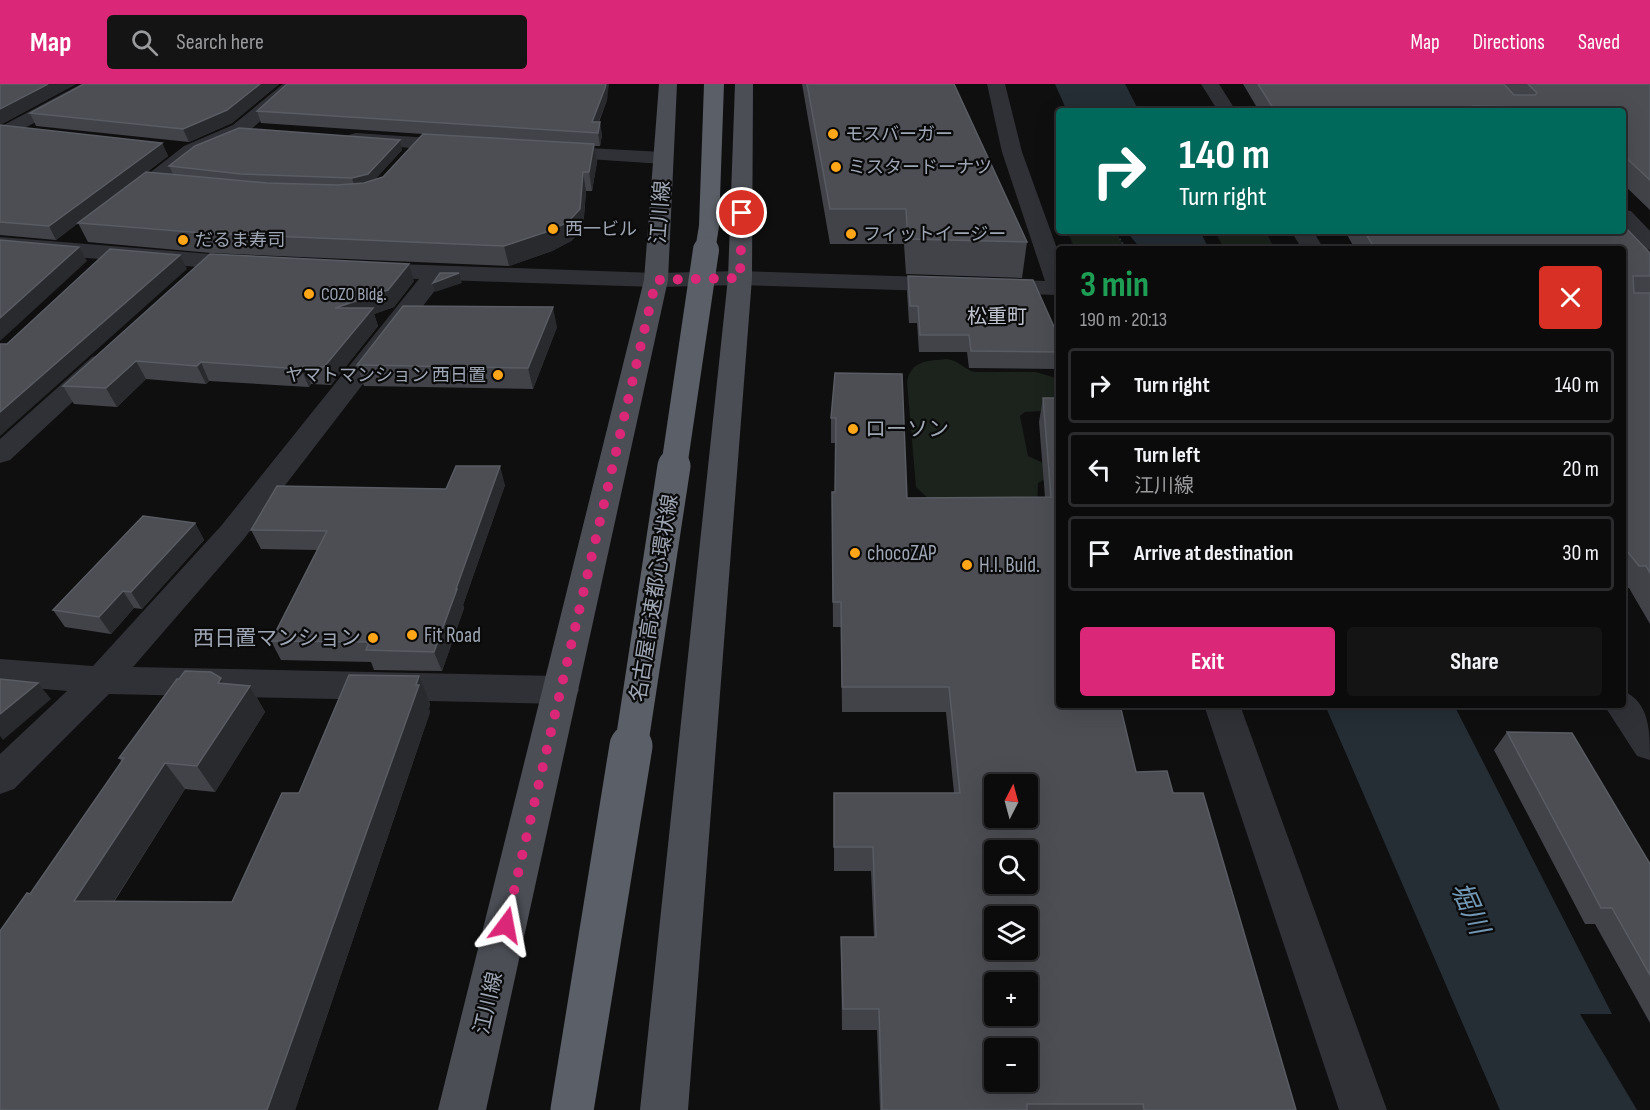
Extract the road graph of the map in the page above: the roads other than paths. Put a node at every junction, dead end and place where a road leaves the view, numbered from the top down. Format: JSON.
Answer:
{"nodes":[{"id":1,"x":94,"y":84,"type":"edge"},
{"id":2,"x":293,"y":84,"type":"edge"},
{"id":3,"x":668,"y":84,"type":"edge"},
{"id":4,"x":714,"y":84,"type":"edge"},
{"id":5,"x":744,"y":84,"type":"edge"},
{"id":6,"x":996,"y":84,"type":"edge"},
{"id":7,"x":1210,"y":84,"type":"edge"},
{"id":8,"x":1225,"y":108,"type":"edge"},
{"id":9,"x":240,"y":129,"type":"junction"},
{"id":10,"x":263,"y":131,"type":"edge"},
{"id":11,"x":5,"y":133,"type":"edge"},
{"id":12,"x":44,"y":135,"type":"edge"},
{"id":13,"x":343,"y":138,"type":"edge"},
{"id":14,"x":422,"y":144,"type":"junction"},
{"id":15,"x":480,"y":147,"type":"edge"},
{"id":16,"x":169,"y":148,"type":"dead end"},
{"id":17,"x":192,"y":150,"type":"junction"},
{"id":18,"x":537,"y":151,"type":"edge"},
{"id":19,"x":663,"y":158,"type":"junction"},
{"id":20,"x":408,"y":159,"type":"edge"},
{"id":21,"x":151,"y":182,"type":"junction"},
{"id":22,"x":174,"y":185,"type":"edge"},
{"id":23,"x":106,"y":216,"type":"edge"},
{"id":24,"x":1626,"y":219,"type":"edge"},
{"id":25,"x":89,"y":229,"type":"edge"},
{"id":26,"x":1650,"y":243,"type":"edge"},
{"id":27,"x":0,"y":244,"type":"edge"},
{"id":28,"x":27,"y":246,"type":"junction"},
{"id":29,"x":62,"y":249,"type":"junction"},
{"id":30,"x":111,"y":253,"type":"junction"},
{"id":31,"x":211,"y":262,"type":"junction"},
{"id":32,"x":0,"y":265,"type":"edge"},
{"id":33,"x":271,"y":265,"type":"edge"},
{"id":34,"x":343,"y":269,"type":"edge"},
{"id":35,"x":436,"y":273,"type":"junction"},
{"id":36,"x":87,"y":276,"type":"edge"},
{"id":37,"x":740,"y":278,"type":"junction"},
{"id":38,"x":1056,"y":278,"type":"edge"},
{"id":39,"x":656,"y":280,"type":"junction"},
{"id":40,"x":185,"y":285,"type":"edge"},
{"id":41,"x":1056,"y":287,"type":"edge"},
{"id":42,"x":117,"y":348,"type":"edge"},
{"id":43,"x":0,"y":454,"type":"edge"},
{"id":44,"x":0,"y":672,"type":"edge"},
{"id":45,"x":102,"y":680,"type":"junction"},
{"id":46,"x":561,"y":690,"type":"junction"},
{"id":47,"x":1223,"y":708,"type":"edge"},
{"id":48,"x":1624,"y":708,"type":"edge"},
{"id":49,"x":1650,"y":745,"type":"edge"},
{"id":50,"x":0,"y":778,"type":"edge"},
{"id":51,"x":462,"y":1110,"type":"edge"},
{"id":52,"x":572,"y":1110,"type":"edge"},
{"id":53,"x":664,"y":1110,"type":"edge"},
{"id":54,"x":1364,"y":1110,"type":"edge"}],
"edges":[{"from":1,"to":11,"type":"street"},
{"from":2,"to":9,"type":"street"},
{"from":3,"to":19,"type":"main road","name":"江川線"},
{"from":4,"to":52,"type":"highway","name":"名古屋高速都心環状線","bridge":true},
{"from":5,"to":37,"type":"main road"},
{"from":6,"to":38,"type":"street"},
{"from":7,"to":8,"type":"street"},
{"from":9,"to":10,"type":"street"},
{"from":9,"to":17,"type":"street"},
{"from":11,"to":12,"type":"street"},
{"from":13,"to":14,"type":"street"},
{"from":14,"to":15,"type":"street"},
{"from":14,"to":20,"type":"street"},
{"from":16,"to":17,"type":"street"},
{"from":17,"to":21,"type":"street"},
{"from":18,"to":19,"type":"street"},
{"from":19,"to":39,"type":"main road","name":"江川線"},
{"from":21,"to":22,"type":"street"},
{"from":21,"to":23,"type":"street"},
{"from":24,"to":26,"type":"street"},
{"from":25,"to":29,"type":"street"},
{"from":27,"to":28,"type":"street"},
{"from":28,"to":29,"type":"street"},
{"from":28,"to":32,"type":"street"},
{"from":29,"to":30,"type":"street"},
{"from":30,"to":31,"type":"street"},
{"from":30,"to":36,"type":"street"},
{"from":31,"to":33,"type":"street"},
{"from":31,"to":40,"type":"street"},
{"from":34,"to":35,"type":"street"},
{"from":35,"to":39,"type":"street"},
{"from":35,"to":45,"type":"street"},
{"from":37,"to":39,"type":"street"},
{"from":37,"to":41,"type":"street"},
{"from":37,"to":53,"type":"main road"},
{"from":39,"to":46,"type":"main road","name":"江川線"},
{"from":42,"to":43,"type":"street"},
{"from":44,"to":45,"type":"street"},
{"from":45,"to":46,"type":"street"},
{"from":45,"to":50,"type":"street"},
{"from":46,"to":51,"type":"main road","name":"江川線"},
{"from":47,"to":54,"type":"street"},
{"from":48,"to":49,"type":"street"}]}
